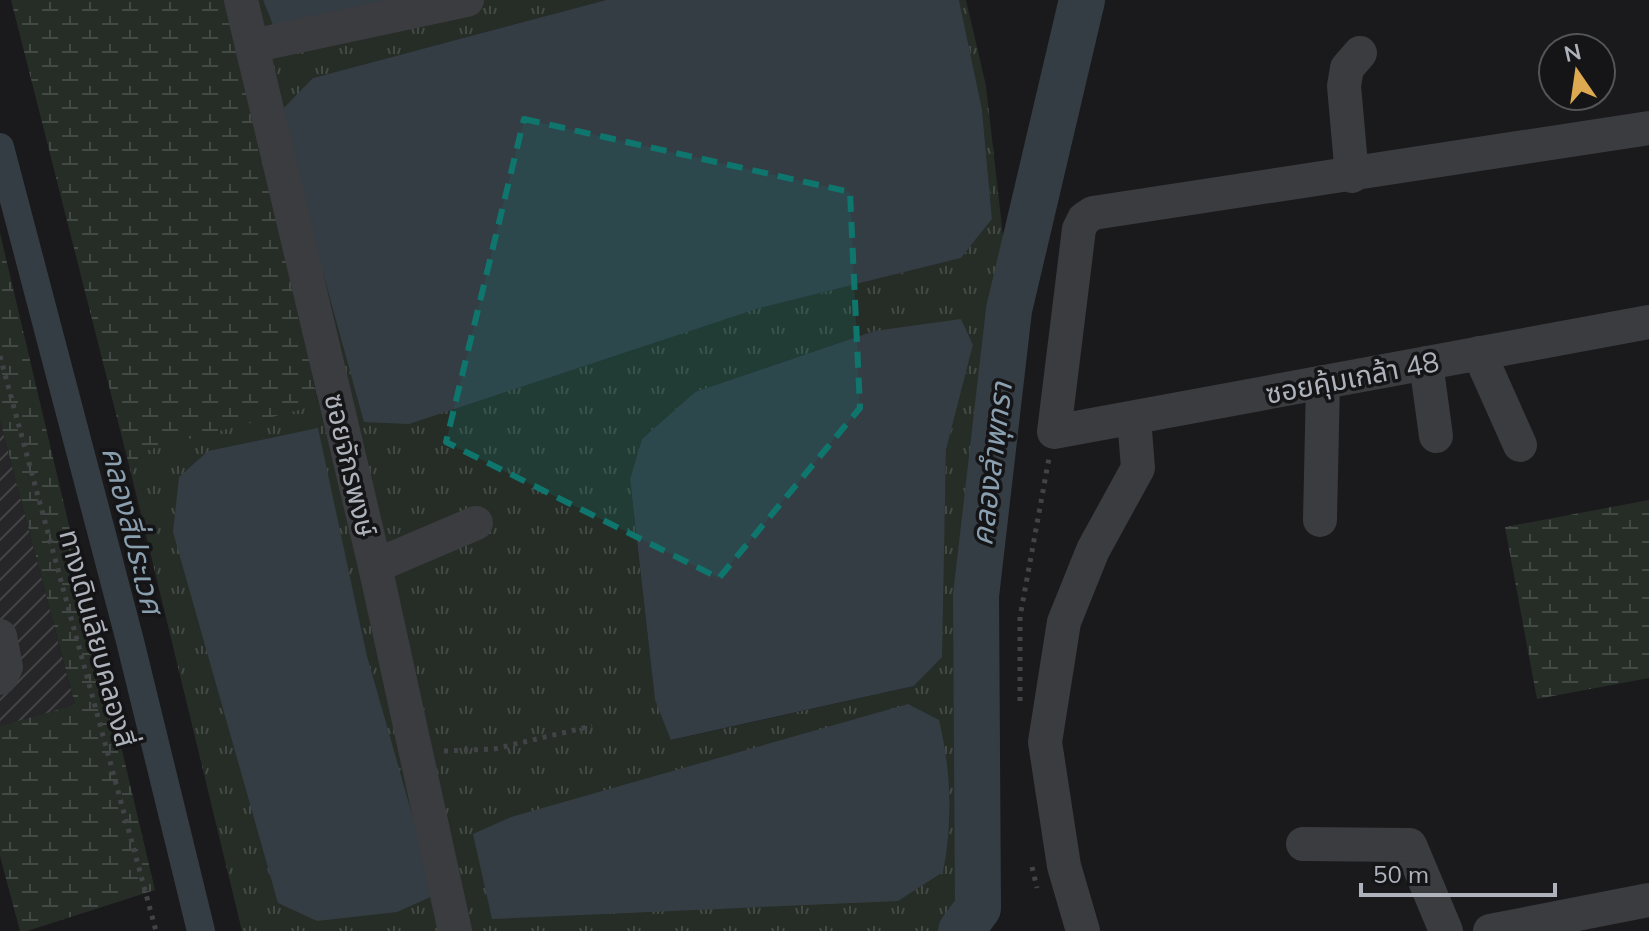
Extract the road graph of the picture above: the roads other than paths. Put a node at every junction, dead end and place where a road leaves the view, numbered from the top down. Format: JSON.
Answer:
{"nodes":[{"id":1,"x":241,"y":0,"type":"edge"},
{"id":2,"x":467,"y":0,"type":"edge"},
{"id":3,"x":252,"y":46,"type":"junction"},
{"id":4,"x":1360,"y":53,"type":"dead end"},
{"id":5,"x":1649,"y":128,"type":"edge"},
{"id":6,"x":1352,"y":176,"type":"junction"},
{"id":7,"x":1649,"y":322,"type":"edge"},
{"id":8,"x":1479,"y":353,"type":"junction"},
{"id":9,"x":1426,"y":363,"type":"junction"},
{"id":10,"x":1323,"y":382,"type":"junction"},
{"id":11,"x":1134,"y":418,"type":"junction"},
{"id":12,"x":1436,"y":436,"type":"dead end"},
{"id":13,"x":1520,"y":445,"type":"dead end"},
{"id":14,"x":1320,"y":520,"type":"dead end"},
{"id":15,"x":476,"y":523,"type":"dead end"},
{"id":16,"x":375,"y":566,"type":"junction"},
{"id":17,"x":0,"y":636,"type":"edge"},
{"id":18,"x":0,"y":678,"type":"edge"},
{"id":19,"x":1303,"y":844,"type":"dead end"},
{"id":20,"x":1649,"y":900,"type":"edge"},
{"id":21,"x":455,"y":931,"type":"edge"},
{"id":22,"x":1083,"y":931,"type":"edge"},
{"id":23,"x":1446,"y":931,"type":"edge"},
{"id":24,"x":1490,"y":931,"type":"edge"}],
"edges":[{"from":1,"to":3,"type":"street","name":"ซอยจักรพงษ์"},
{"from":2,"to":3,"type":"street"},
{"from":3,"to":16,"type":"street","name":"ซอยจักรพงษ์"},
{"from":4,"to":6,"type":"street"},
{"from":5,"to":6,"type":"street"},
{"from":6,"to":11,"type":"street","name":"ซอยคุ้มเกล้า 48"},
{"from":7,"to":8,"type":"street","name":"ซอยคุ้มเกล้า 48"},
{"from":8,"to":9,"type":"street","name":"ซอยคุ้มเกล้า 48"},
{"from":8,"to":13,"type":"street"},
{"from":9,"to":10,"type":"street","name":"ซอยคุ้มเกล้า 48"},
{"from":9,"to":12,"type":"street"},
{"from":10,"to":11,"type":"street","name":"ซอยคุ้มเกล้า 48"},
{"from":10,"to":14,"type":"street"},
{"from":11,"to":22,"type":"street"},
{"from":15,"to":16,"type":"street"},
{"from":16,"to":21,"type":"street","name":"ซอยจักรพงษ์"},
{"from":17,"to":18,"type":"street"},
{"from":19,"to":23,"type":"street"},
{"from":20,"to":24,"type":"street"}]}
